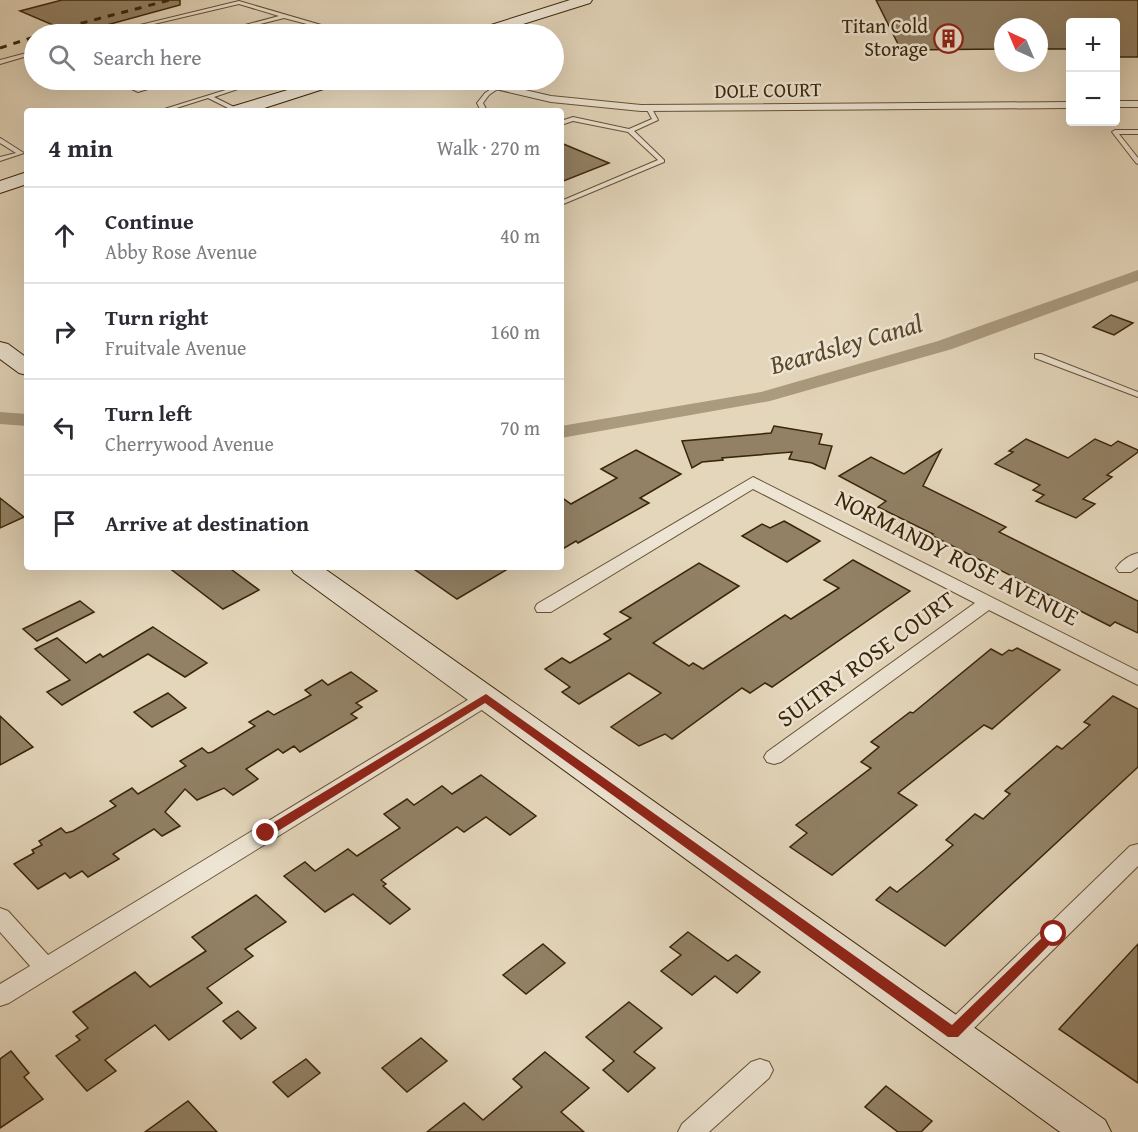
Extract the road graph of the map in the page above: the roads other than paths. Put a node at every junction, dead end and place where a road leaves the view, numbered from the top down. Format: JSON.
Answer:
{"nodes":[{"id":1,"x":585,"y":0,"type":"edge"},
{"id":2,"x":284,"y":16,"type":"junction"},
{"id":3,"x":148,"y":24,"type":"edge"},
{"id":4,"x":254,"y":24,"type":"edge"},
{"id":5,"x":313,"y":24,"type":"edge"},
{"id":6,"x":509,"y":24,"type":"edge"},
{"id":7,"x":24,"y":56,"type":"edge"},
{"id":8,"x":0,"y":63,"type":"edge"},
{"id":9,"x":228,"y":90,"type":"edge"},
{"id":10,"x":304,"y":90,"type":"edge"},
{"id":11,"x":493,"y":90,"type":"edge"},
{"id":12,"x":507,"y":90,"type":"edge"},
{"id":13,"x":208,"y":96,"type":"junction"},
{"id":14,"x":1120,"y":104,"type":"edge"},
{"id":15,"x":1138,"y":104,"type":"edge"},
{"id":16,"x":1066,"y":105,"type":"edge"},
{"id":17,"x":170,"y":108,"type":"edge"},
{"id":18,"x":232,"y":108,"type":"edge"},
{"id":19,"x":247,"y":108,"type":"edge"},
{"id":20,"x":482,"y":108,"type":"edge"},
{"id":21,"x":649,"y":108,"type":"junction"},
{"id":22,"x":564,"y":122,"type":"edge"},
{"id":23,"x":630,"y":131,"type":"junction"},
{"id":24,"x":1138,"y":132,"type":"edge"},
{"id":25,"x":0,"y":140,"type":"edge"},
{"id":26,"x":0,"y":159,"type":"edge"},
{"id":27,"x":1138,"y":162,"type":"edge"},
{"id":28,"x":24,"y":179,"type":"edge"},
{"id":29,"x":0,"y":187,"type":"edge"},
{"id":30,"x":564,"y":202,"type":"edge"},
{"id":31,"x":0,"y":349,"type":"edge"},
{"id":32,"x":1038,"y":356,"type":"dead end"},
{"id":33,"x":24,"y":366,"type":"edge"},
{"id":34,"x":1138,"y":395,"type":"edge"},
{"id":35,"x":308,"y":570,"type":"edge"},
{"id":36,"x":988,"y":602,"type":"junction"},
{"id":37,"x":544,"y":608,"type":"dead end"},
{"id":38,"x":1138,"y":679,"type":"edge"},
{"id":39,"x":486,"y":698,"type":"junction"},
{"id":40,"x":774,"y":757,"type":"dead end"},
{"id":41,"x":1138,"y":852,"type":"edge"},
{"id":42,"x":0,"y":917,"type":"edge"},
{"id":43,"x":46,"y":968,"type":"junction"},
{"id":44,"x":0,"y":996,"type":"edge"},
{"id":45,"x":953,"y":1033,"type":"junction"},
{"id":46,"x":760,"y":1070,"type":"dead end"},
{"id":47,"x":691,"y":1132,"type":"edge"},
{"id":48,"x":1091,"y":1132,"type":"edge"}],
"edges":[{"from":1,"to":6,"type":"main road"},
{"from":2,"to":3,"type":"lane"},
{"from":2,"to":4,"type":"lane"},
{"from":2,"to":5,"type":"lane"},
{"from":7,"to":8,"type":"lane"},
{"from":9,"to":13,"type":"lane"},
{"from":10,"to":19,"type":"main road"},
{"from":11,"to":20,"type":"lane"},
{"from":12,"to":21,"type":"street","name":"DOLE COURT"},
{"from":13,"to":17,"type":"lane"},
{"from":13,"to":18,"type":"lane"},
{"from":14,"to":15,"type":"street"},
{"from":16,"to":21,"type":"street","name":"DOLE COURT"},
{"from":21,"to":23,"type":"lane"},
{"from":22,"to":23,"type":"lane"},
{"from":23,"to":30,"type":"lane"},
{"from":24,"to":27,"type":"lane"},
{"from":25,"to":26,"type":"lane"},
{"from":28,"to":29,"type":"main road"},
{"from":31,"to":33,"type":"main road"},
{"from":32,"to":34,"type":"lane"},
{"from":35,"to":39,"type":"main road"},
{"from":36,"to":37,"type":"street","name":"NORMANDY ROSE AVENUE"},
{"from":36,"to":38,"type":"street","name":"NORMANDY ROSE AVENUE"},
{"from":36,"to":40,"type":"street","name":"SULTRY ROSE COURT"},
{"from":39,"to":43,"type":"street"},
{"from":39,"to":45,"type":"main road"},
{"from":41,"to":45,"type":"street"},
{"from":42,"to":43,"type":"street"},
{"from":43,"to":44,"type":"street"},
{"from":45,"to":48,"type":"main road"},
{"from":46,"to":47,"type":"street"}]}
